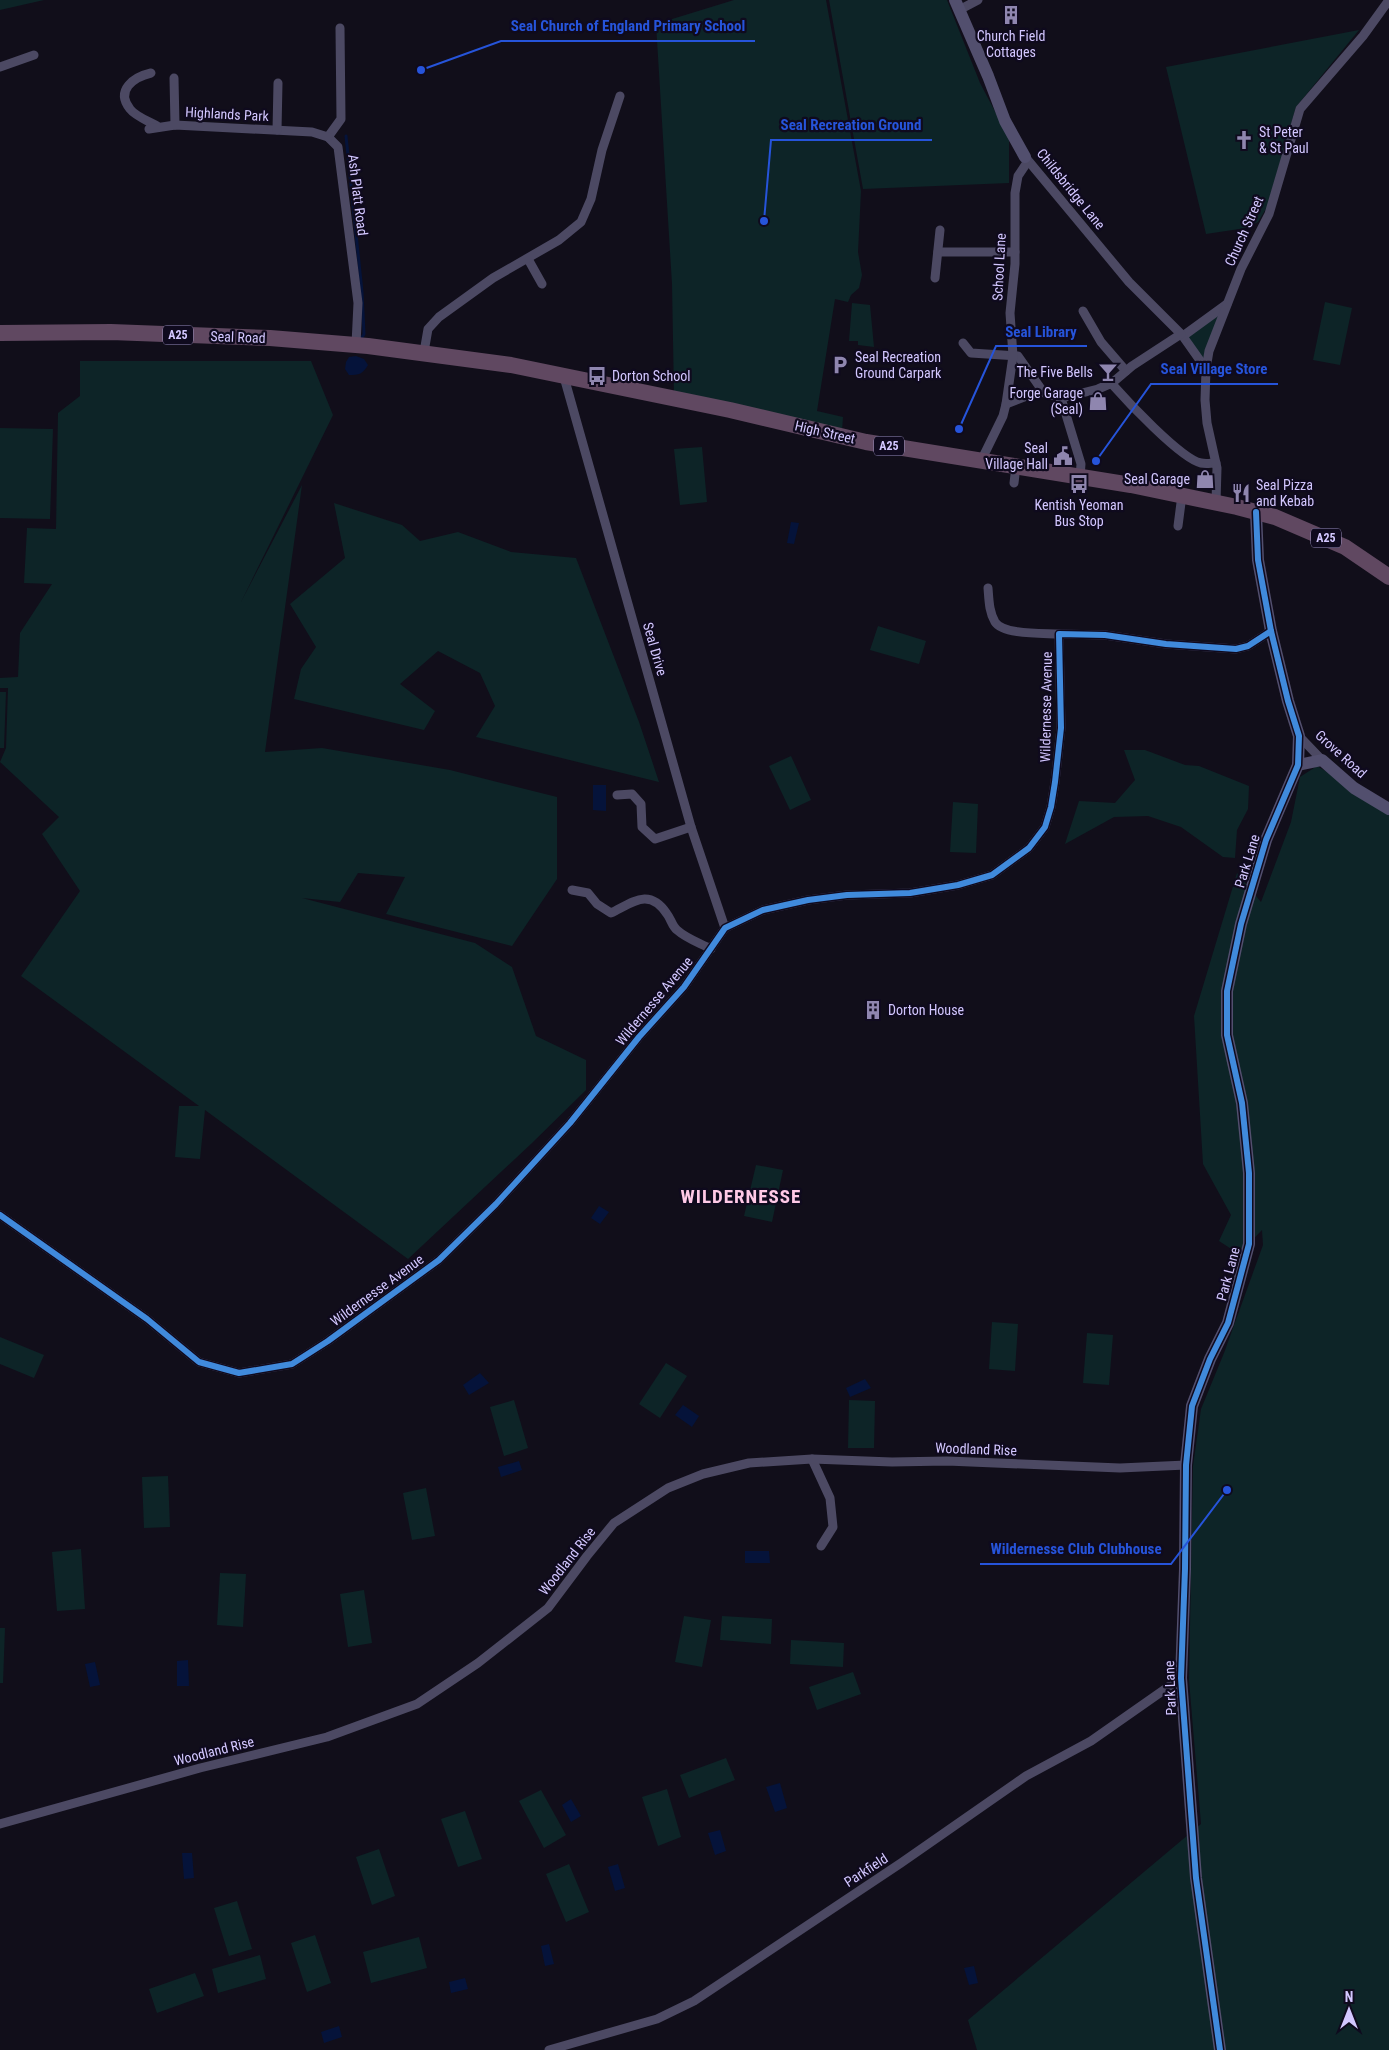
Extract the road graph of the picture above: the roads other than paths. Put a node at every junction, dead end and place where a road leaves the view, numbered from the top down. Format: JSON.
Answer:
{"nodes":[{"id":1,"x":978,"y":0,"type":"edge"},
{"id":2,"x":1389,"y":0,"type":"edge"},
{"id":3,"x":957,"y":5,"type":"edge"},
{"id":4,"x":340,"y":28,"type":"dead end"},
{"id":5,"x":34,"y":55,"type":"dead end"},
{"id":6,"x":0,"y":66,"type":"edge"},
{"id":7,"x":151,"y":73,"type":"dead end"},
{"id":8,"x":174,"y":78,"type":"dead end"},
{"id":9,"x":278,"y":83,"type":"dead end"},
{"id":10,"x":620,"y":96,"type":"dead end"},
{"id":11,"x":175,"y":124,"type":"junction"},
{"id":12,"x":278,"y":130,"type":"junction"},
{"id":13,"x":328,"y":137,"type":"junction"},
{"id":14,"x":1027,"y":159,"type":"junction"},
{"id":15,"x":940,"y":230,"type":"dead end"},
{"id":16,"x":938,"y":252,"type":"junction"},
{"id":17,"x":1015,"y":252,"type":"junction"},
{"id":18,"x":528,"y":259,"type":"junction"},
{"id":19,"x":936,"y":278,"type":"dead end"},
{"id":20,"x":542,"y":284,"type":"dead end"},
{"id":21,"x":1228,"y":304,"type":"junction"},
{"id":22,"x":1083,"y":311,"type":"dead end"},
{"id":23,"x":0,"y":333,"type":"edge"},
{"id":24,"x":1182,"y":335,"type":"junction"},
{"id":25,"x":964,"y":343,"type":"dead end"},
{"id":26,"x":356,"y":344,"type":"junction"},
{"id":27,"x":424,"y":352,"type":"junction"},
{"id":28,"x":1013,"y":356,"type":"junction"},
{"id":29,"x":1206,"y":369,"type":"junction"},
{"id":30,"x":1126,"y":371,"type":"junction"},
{"id":31,"x":564,"y":377,"type":"junction"},
{"id":32,"x":1111,"y":383,"type":"junction"},
{"id":33,"x":1042,"y":390,"type":"junction"},
{"id":34,"x":1061,"y":398,"type":"junction"},
{"id":35,"x":1006,"y":404,"type":"junction"},
{"id":36,"x":981,"y":461,"type":"junction"},
{"id":37,"x":1216,"y":463,"type":"junction"},
{"id":38,"x":1016,"y":466,"type":"junction"},
{"id":39,"x":1080,"y":477,"type":"junction"},
{"id":40,"x":1014,"y":483,"type":"dead end"},
{"id":41,"x":1182,"y":495,"type":"junction"},
{"id":42,"x":1216,"y":502,"type":"junction"},
{"id":43,"x":1256,"y":512,"type":"junction"},
{"id":44,"x":1178,"y":526,"type":"dead end"},
{"id":45,"x":1389,"y":577,"type":"edge"},
{"id":46,"x":988,"y":588,"type":"dead end"},
{"id":47,"x":1271,"y":631,"type":"junction"},
{"id":48,"x":1059,"y":634,"type":"junction"},
{"id":49,"x":1299,"y":736,"type":"junction"},
{"id":50,"x":1322,"y":760,"type":"junction"},
{"id":51,"x":1298,"y":765,"type":"junction"},
{"id":52,"x":618,"y":795,"type":"dead end"},
{"id":53,"x":1389,"y":810,"type":"edge"},
{"id":54,"x":691,"y":827,"type":"junction"},
{"id":55,"x":572,"y":890,"type":"dead end"},
{"id":56,"x":725,"y":928,"type":"junction"},
{"id":57,"x":711,"y":948,"type":"junction"},
{"id":58,"x":0,"y":1216,"type":"edge"},
{"id":59,"x":812,"y":1459,"type":"junction"},
{"id":60,"x":1186,"y":1465,"type":"junction"},
{"id":61,"x":821,"y":1546,"type":"dead end"},
{"id":62,"x":1181,"y":1678,"type":"junction"},
{"id":63,"x":0,"y":1824,"type":"edge"},
{"id":64,"x":549,"y":2050,"type":"edge"},
{"id":65,"x":1220,"y":2050,"type":"edge"}],
"edges":[{"from":1,"to":3,"type":"street"},
{"from":2,"to":21,"type":"street","name":"Church Street"},
{"from":3,"to":14,"type":"street","name":"Childsbridge Lane"},
{"from":4,"to":13,"type":"street"},
{"from":5,"to":6,"type":"street"},
{"from":7,"to":11,"type":"street","name":"Highlands Park"},
{"from":8,"to":11,"type":"street","name":"Highlands Park"},
{"from":9,"to":12,"type":"street","name":"Highlands Park"},
{"from":10,"to":18,"type":"street"},
{"from":11,"to":12,"type":"street","name":"Highlands Park"},
{"from":12,"to":13,"type":"street","name":"Highlands Park"},
{"from":13,"to":26,"type":"street","name":"Ash Platt Road"},
{"from":14,"to":17,"type":"street","name":"School Lane"},
{"from":14,"to":24,"type":"street","name":"Childsbridge Lane"},
{"from":15,"to":16,"type":"street"},
{"from":16,"to":17,"type":"street"},
{"from":16,"to":19,"type":"street"},
{"from":17,"to":28,"type":"street","name":"School Lane"},
{"from":18,"to":20,"type":"street"},
{"from":18,"to":27,"type":"street"},
{"from":21,"to":24,"type":"street"},
{"from":21,"to":29,"type":"street","name":"Church Street"},
{"from":22,"to":30,"type":"street"},
{"from":23,"to":26,"type":"highway","name":"Seal Road","number":"A25"},
{"from":24,"to":29,"type":"street","name":"Childsbridge Lane"},
{"from":24,"to":30,"type":"street"},
{"from":25,"to":28,"type":"street"},
{"from":26,"to":27,"type":"highway","name":"High Street","number":"A25"},
{"from":27,"to":31,"type":"highway","name":"High Street","number":"A25"},
{"from":28,"to":33,"type":"street"},
{"from":28,"to":35,"type":"street","name":"School Lane"},
{"from":29,"to":37,"type":"street","name":"Church Street"},
{"from":30,"to":32,"type":"street"},
{"from":31,"to":36,"type":"highway","name":"High Street","number":"A25"},
{"from":31,"to":54,"type":"street","name":"Seal Drive"},
{"from":32,"to":34,"type":"street"},
{"from":32,"to":37,"type":"street"},
{"from":33,"to":34,"type":"street"},
{"from":33,"to":35,"type":"street"},
{"from":34,"to":39,"type":"street"},
{"from":35,"to":36,"type":"street","name":"School Lane"},
{"from":36,"to":38,"type":"highway","name":"High Street","number":"A25"},
{"from":37,"to":42,"type":"street","name":"Church Street"},
{"from":38,"to":39,"type":"highway","name":"High Street","number":"A25"},
{"from":38,"to":40,"type":"street"},
{"from":39,"to":41,"type":"highway","name":"High Street","number":"A25"},
{"from":41,"to":42,"type":"highway","name":"High Street","number":"A25"},
{"from":41,"to":44,"type":"street"},
{"from":42,"to":43,"type":"highway","name":"High Street","number":"A25"},
{"from":43,"to":45,"type":"highway","number":"A25"},
{"from":43,"to":47,"type":"street","name":"Park Lane"},
{"from":46,"to":48,"type":"street"},
{"from":47,"to":48,"type":"street","name":"Wildernesse Avenue"},
{"from":47,"to":49,"type":"street","name":"Park Lane"},
{"from":48,"to":56,"type":"street","name":"Wildernesse Avenue"},
{"from":49,"to":50,"type":"street","name":"Grove Road"},
{"from":49,"to":51,"type":"street","name":"Park Lane"},
{"from":50,"to":51,"type":"street"},
{"from":50,"to":53,"type":"street","name":"Grove Road"},
{"from":51,"to":60,"type":"street","name":"Park Lane"},
{"from":52,"to":54,"type":"street"},
{"from":54,"to":56,"type":"street","name":"Seal Drive"},
{"from":55,"to":57,"type":"street"},
{"from":56,"to":57,"type":"street","name":"Wildernesse Avenue"},
{"from":57,"to":58,"type":"street","name":"Wildernesse Avenue"},
{"from":59,"to":60,"type":"street","name":"Woodland Rise"},
{"from":59,"to":61,"type":"street"},
{"from":59,"to":63,"type":"street","name":"Woodland Rise"},
{"from":60,"to":62,"type":"street","name":"Park Lane"},
{"from":62,"to":64,"type":"street","name":"Parkfield"},
{"from":62,"to":65,"type":"street","name":"Park Lane"}]}
